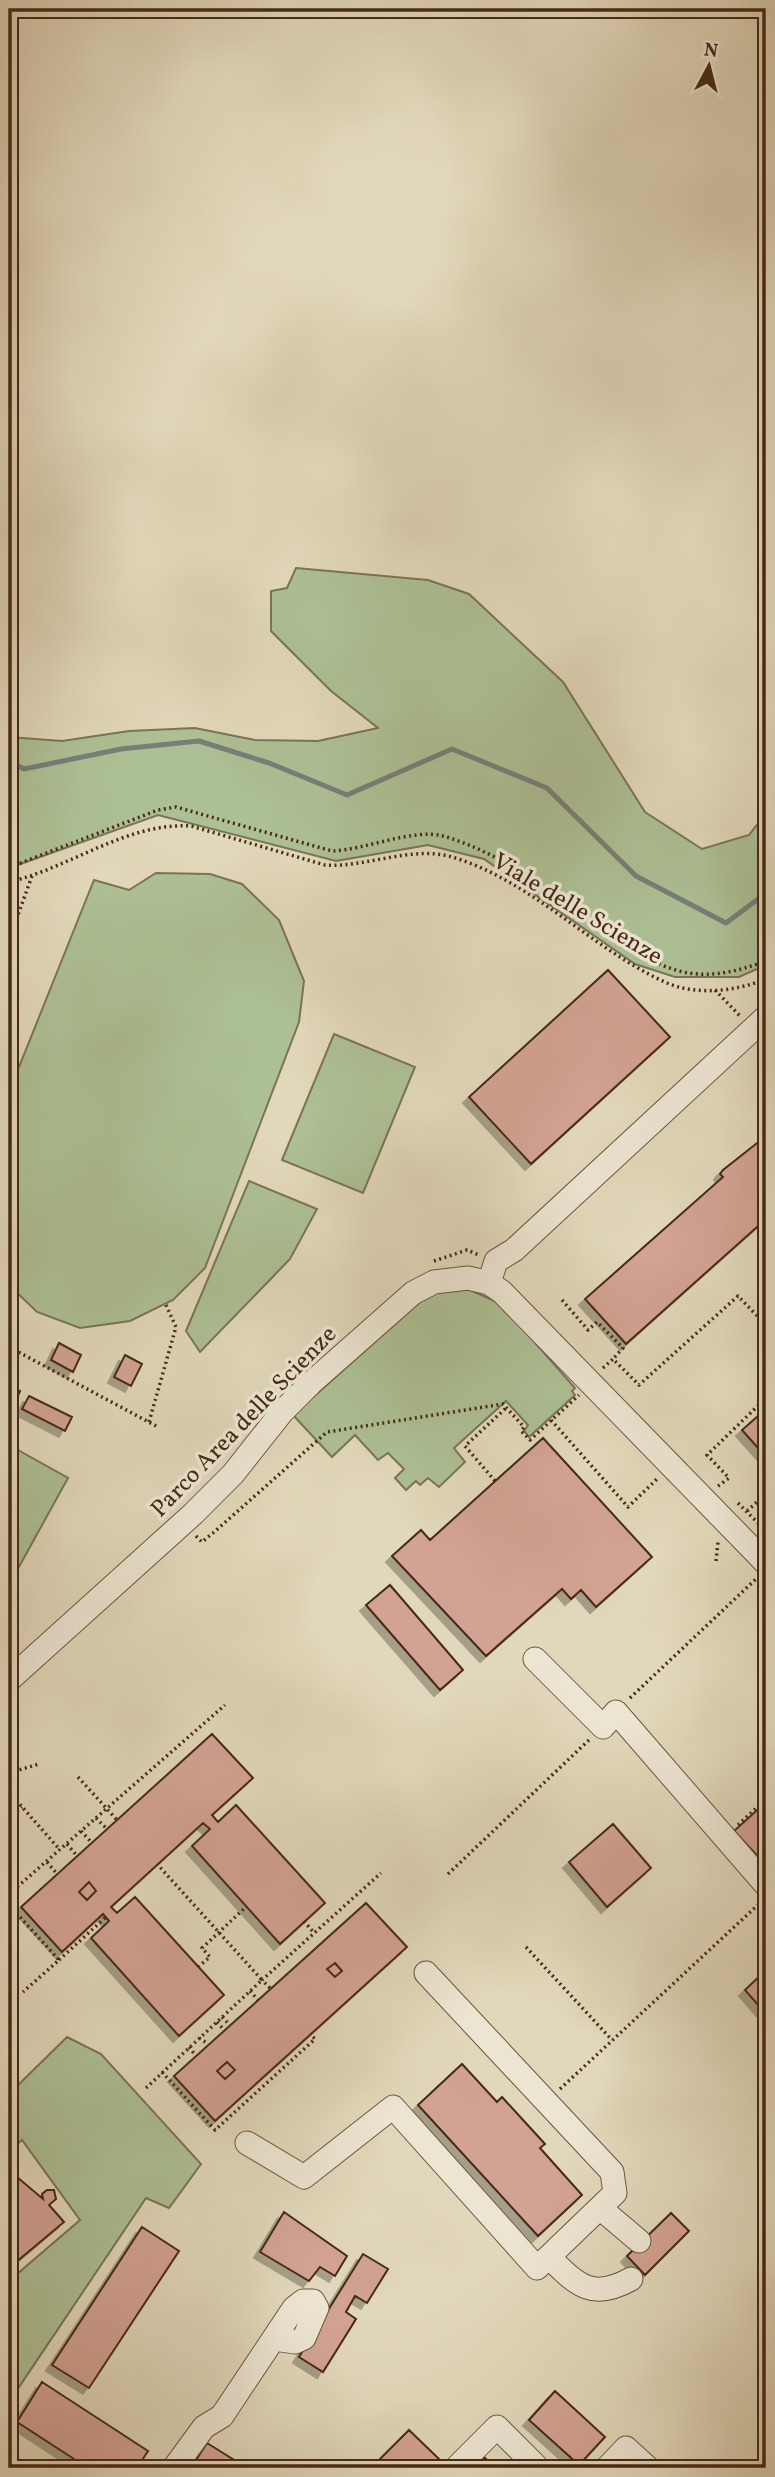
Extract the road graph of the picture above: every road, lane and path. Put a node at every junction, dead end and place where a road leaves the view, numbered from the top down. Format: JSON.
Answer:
{"nodes":[{"id":1,"x":9,"y":865,"type":"edge"},
{"id":2,"x":33,"y":876,"type":"junction"},
{"id":3,"x":9,"y":882,"type":"edge"},
{"id":4,"x":9,"y":940,"type":"edge"},
{"id":5,"x":766,"y":961,"type":"edge"},
{"id":6,"x":766,"y":979,"type":"edge"},
{"id":7,"x":715,"y":990,"type":"junction"},
{"id":8,"x":760,"y":1023,"type":"edge"},
{"id":9,"x":489,"y":1283,"type":"junction"},
{"id":10,"x":562,"y":1300,"type":"dead end"},
{"id":11,"x":165,"y":1303,"type":"dead end"},
{"id":12,"x":766,"y":1325,"type":"edge"},
{"id":13,"x":9,"y":1347,"type":"edge"},
{"id":14,"x":613,"y":1359,"type":"junction"},
{"id":15,"x":589,"y":1382,"type":"junction"},
{"id":16,"x":766,"y":1398,"type":"edge"},
{"id":17,"x":506,"y":1408,"type":"junction"},
{"id":18,"x":551,"y":1420,"type":"junction"},
{"id":19,"x":149,"y":1422,"type":"junction"},
{"id":20,"x":158,"y":1427,"type":"dead end"},
{"id":21,"x":495,"y":1481,"type":"dead end"},
{"id":22,"x":666,"y":1488,"type":"dead end"},
{"id":23,"x":711,"y":1493,"type":"dead end"},
{"id":24,"x":765,"y":1497,"type":"edge"},
{"id":25,"x":730,"y":1527,"type":"junction"},
{"id":26,"x":213,"y":1533,"type":"dead end"},
{"id":27,"x":716,"y":1561,"type":"dead end"},
{"id":28,"x":762,"y":1570,"type":"edge"},
{"id":29,"x":535,"y":1658,"type":"dead end"},
{"id":30,"x":9,"y":1679,"type":"edge"},
{"id":31,"x":225,"y":1706,"type":"dead end"},
{"id":32,"x":609,"y":1719,"type":"junction"},
{"id":33,"x":39,"y":1764,"type":"dead end"},
{"id":34,"x":9,"y":1773,"type":"edge"},
{"id":35,"x":78,"y":1777,"type":"dead end"},
{"id":36,"x":9,"y":1792,"type":"edge"},
{"id":37,"x":766,"y":1799,"type":"edge"},
{"id":38,"x":22,"y":1807,"type":"junction"},
{"id":39,"x":106,"y":1809,"type":"junction"},
{"id":40,"x":96,"y":1818,"type":"junction"},
{"id":41,"x":117,"y":1820,"type":"dead end"},
{"id":42,"x":9,"y":1821,"type":"edge"},
{"id":43,"x":107,"y":1829,"type":"dead end"},
{"id":44,"x":81,"y":1831,"type":"junction"},
{"id":45,"x":9,"y":1837,"type":"edge"},
{"id":46,"x":723,"y":1838,"type":"junction"},
{"id":47,"x":92,"y":1843,"type":"dead end"},
{"id":48,"x":67,"y":1844,"type":"junction"},
{"id":49,"x":60,"y":1850,"type":"junction"},
{"id":50,"x":77,"y":1856,"type":"dead end"},
{"id":51,"x":47,"y":1861,"type":"junction"},
{"id":52,"x":157,"y":1864,"type":"dead end"},
{"id":53,"x":381,"y":1873,"type":"dead end"},
{"id":54,"x":57,"y":1874,"type":"dead end"},
{"id":55,"x":448,"y":1874,"type":"dead end"},
{"id":56,"x":766,"y":1885,"type":"edge"},
{"id":57,"x":9,"y":1894,"type":"edge"},
{"id":58,"x":766,"y":1897,"type":"edge"},
{"id":59,"x":9,"y":1905,"type":"edge"},
{"id":60,"x":247,"y":1906,"type":"dead end"},
{"id":61,"x":106,"y":1917,"type":"dead end"},
{"id":62,"x":304,"y":1921,"type":"dead end"},
{"id":63,"x":219,"y":1932,"type":"junction"},
{"id":64,"x":314,"y":1933,"type":"junction"},
{"id":65,"x":526,"y":1947,"type":"dead end"},
{"id":66,"x":59,"y":1960,"type":"junction"},
{"id":67,"x":198,"y":1967,"type":"dead end"},
{"id":68,"x":426,"y":1973,"type":"dead end"},
{"id":69,"x":262,"y":1980,"type":"junction"},
{"id":70,"x":270,"y":1988,"type":"dead end"},
{"id":71,"x":250,"y":1991,"type":"junction"},
{"id":72,"x":23,"y":1992,"type":"dead end"},
{"id":73,"x":258,"y":2000,"type":"dead end"},
{"id":74,"x":222,"y":2017,"type":"junction"},
{"id":75,"x":217,"y":2022,"type":"junction"},
{"id":76,"x":230,"y":2025,"type":"dead end"},
{"id":77,"x":224,"y":2031,"type":"dead end"},
{"id":78,"x":310,"y":2034,"type":"dead end"},
{"id":79,"x":199,"y":2038,"type":"junction"},
{"id":80,"x":612,"y":2040,"type":"junction"},
{"id":81,"x":207,"y":2042,"type":"dead end"},
{"id":82,"x":189,"y":2048,"type":"junction"},
{"id":83,"x":196,"y":2056,"type":"dead end"},
{"id":84,"x":162,"y":2072,"type":"junction"},
{"id":85,"x":252,"y":2087,"type":"dead end"},
{"id":86,"x":146,"y":2088,"type":"dead end"},
{"id":87,"x":256,"y":2092,"type":"junction"},
{"id":88,"x":547,"y":2102,"type":"junction"},
{"id":89,"x":247,"y":2143,"type":"dead end"},
{"id":90,"x":600,"y":2208,"type":"junction"},
{"id":91,"x":639,"y":2241,"type":"dead end"},
{"id":92,"x":549,"y":2257,"type":"junction"},
{"id":93,"x":631,"y":2279,"type":"dead end"},
{"id":94,"x":274,"y":2339,"type":"dead end"},
{"id":95,"x":174,"y":2468,"type":"edge"},
{"id":96,"x":456,"y":2468,"type":"edge"},
{"id":97,"x":538,"y":2468,"type":"edge"},
{"id":98,"x":607,"y":2468,"type":"edge"},
{"id":99,"x":648,"y":2468,"type":"edge"}],
"edges":[{"from":1,"to":5,"type":"path"},
{"from":2,"to":3,"type":"path","name":"Viale delle Scienze"},
{"from":2,"to":4,"type":"path"},
{"from":2,"to":7,"type":"path","name":"Viale delle Scienze"},
{"from":6,"to":7,"type":"path","name":"Viale delle Scienze"},
{"from":7,"to":8,"type":"path"},
{"from":8,"to":9,"type":"street"},
{"from":9,"to":15,"type":"street"},
{"from":9,"to":30,"type":"street","name":"Parco Area delle Scienze"},
{"from":10,"to":14,"type":"path"},
{"from":11,"to":19,"type":"path"},
{"from":12,"to":14,"type":"path"},
{"from":13,"to":19,"type":"path"},
{"from":14,"to":15,"type":"path"},
{"from":15,"to":18,"type":"path"},
{"from":15,"to":25,"type":"street"},
{"from":16,"to":23,"type":"path"},
{"from":17,"to":18,"type":"path"},
{"from":17,"to":21,"type":"path"},
{"from":17,"to":26,"type":"path"},
{"from":18,"to":22,"type":"path"},
{"from":19,"to":20,"type":"path"},
{"from":24,"to":25,"type":"path"},
{"from":25,"to":27,"type":"path"},
{"from":25,"to":28,"type":"street"},
{"from":28,"to":32,"type":"path"},
{"from":29,"to":32,"type":"street"},
{"from":31,"to":39,"type":"path"},
{"from":32,"to":46,"type":"street"},
{"from":32,"to":55,"type":"path"},
{"from":33,"to":34,"type":"path"},
{"from":35,"to":39,"type":"path"},
{"from":36,"to":38,"type":"path"},
{"from":37,"to":46,"type":"path"},
{"from":38,"to":42,"type":"path"},
{"from":38,"to":49,"type":"path"},
{"from":39,"to":40,"type":"path"},
{"from":39,"to":41,"type":"path"},
{"from":40,"to":43,"type":"path"},
{"from":40,"to":44,"type":"path"},
{"from":42,"to":45,"type":"path"},
{"from":44,"to":47,"type":"path"},
{"from":44,"to":48,"type":"path"},
{"from":46,"to":56,"type":"street"},
{"from":48,"to":49,"type":"path"},
{"from":48,"to":50,"type":"path"},
{"from":49,"to":51,"type":"path"},
{"from":51,"to":54,"type":"path"},
{"from":51,"to":57,"type":"path"},
{"from":52,"to":63,"type":"path"},
{"from":53,"to":64,"type":"path"},
{"from":58,"to":80,"type":"path"},
{"from":59,"to":66,"type":"path"},
{"from":60,"to":63,"type":"path"},
{"from":61,"to":66,"type":"path"},
{"from":62,"to":64,"type":"path"},
{"from":63,"to":67,"type":"path"},
{"from":63,"to":69,"type":"path"},
{"from":64,"to":69,"type":"path"},
{"from":65,"to":80,"type":"path"},
{"from":66,"to":72,"type":"path"},
{"from":68,"to":88,"type":"street"},
{"from":69,"to":70,"type":"path"},
{"from":69,"to":71,"type":"path"},
{"from":71,"to":73,"type":"path"},
{"from":71,"to":74,"type":"path"},
{"from":74,"to":75,"type":"path"},
{"from":74,"to":76,"type":"path"},
{"from":75,"to":77,"type":"path"},
{"from":75,"to":79,"type":"path"},
{"from":78,"to":87,"type":"path"},
{"from":79,"to":81,"type":"path"},
{"from":79,"to":82,"type":"path"},
{"from":80,"to":88,"type":"path"},
{"from":82,"to":83,"type":"path"},
{"from":82,"to":84,"type":"path"},
{"from":84,"to":86,"type":"path"},
{"from":84,"to":87,"type":"path"},
{"from":85,"to":87,"type":"path"},
{"from":88,"to":90,"type":"street"},
{"from":89,"to":92,"type":"street"},
{"from":90,"to":91,"type":"street"},
{"from":90,"to":92,"type":"street"},
{"from":92,"to":93,"type":"street"},
{"from":94,"to":95,"type":"street"},
{"from":96,"to":97,"type":"street"},
{"from":98,"to":99,"type":"street"}]}
